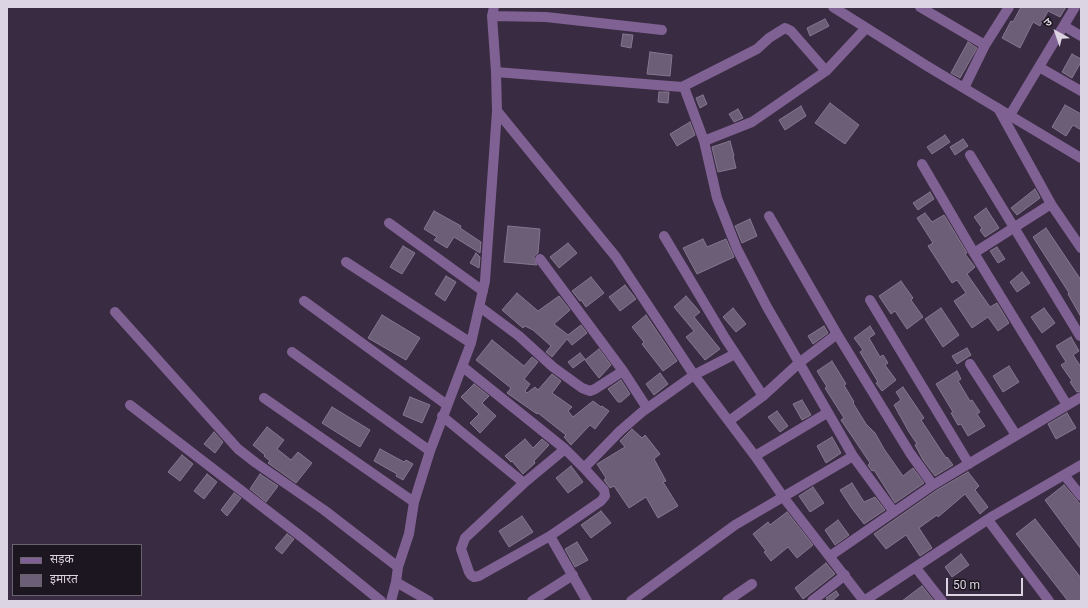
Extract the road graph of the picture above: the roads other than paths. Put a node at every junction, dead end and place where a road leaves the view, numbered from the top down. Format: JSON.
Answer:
{"nodes":[{"id":1,"x":833,"y":7,"type":"edge"},
{"id":2,"x":920,"y":7,"type":"edge"},
{"id":3,"x":1009,"y":7,"type":"edge"},
{"id":4,"x":1075,"y":7,"type":"edge"},
{"id":5,"x":493,"y":12,"type":"edge"},
{"id":6,"x":1064,"y":26,"type":"junction"},
{"id":7,"x":866,"y":28,"type":"junction"},
{"id":8,"x":662,"y":30,"type":"dead end"},
{"id":9,"x":1081,"y":36,"type":"edge"},
{"id":10,"x":985,"y":45,"type":"junction"},
{"id":11,"x":1039,"y":67,"type":"junction"},
{"id":12,"x":826,"y":71,"type":"junction"},
{"id":13,"x":496,"y":72,"type":"junction"},
{"id":14,"x":684,"y":87,"type":"junction"},
{"id":15,"x":964,"y":88,"type":"junction"},
{"id":16,"x":1081,"y":91,"type":"edge"},
{"id":17,"x":998,"y":108,"type":"junction"},
{"id":18,"x":497,"y":111,"type":"junction"},
{"id":19,"x":1010,"y":115,"type":"junction"},
{"id":20,"x":704,"y":141,"type":"junction"},
{"id":21,"x":970,"y":155,"type":"dead end"},
{"id":22,"x":1081,"y":158,"type":"edge"},
{"id":23,"x":922,"y":164,"type":"dead end"},
{"id":24,"x":1051,"y":204,"type":"junction"},
{"id":25,"x":769,"y":216,"type":"dead end"},
{"id":26,"x":388,"y":224,"type":"dead end"},
{"id":27,"x":1014,"y":227,"type":"junction"},
{"id":28,"x":664,"y":236,"type":"dead end"},
{"id":29,"x":1081,"y":248,"type":"edge"},
{"id":30,"x":974,"y":252,"type":"junction"},
{"id":31,"x":540,"y":258,"type":"dead end"},
{"id":32,"x":346,"y":262,"type":"dead end"},
{"id":33,"x":483,"y":291,"type":"junction"},
{"id":34,"x":870,"y":300,"type":"dead end"},
{"id":35,"x":304,"y":301,"type":"dead end"},
{"id":36,"x":480,"y":307,"type":"junction"},
{"id":37,"x":115,"y":312,"type":"dead end"},
{"id":38,"x":837,"y":334,"type":"junction"},
{"id":39,"x":1081,"y":336,"type":"edge"},
{"id":40,"x":471,"y":343,"type":"junction"},
{"id":41,"x":292,"y":352,"type":"dead end"},
{"id":42,"x":736,"y":354,"type":"junction"},
{"id":43,"x":799,"y":363,"type":"junction"},
{"id":44,"x":970,"y":364,"type":"dead end"},
{"id":45,"x":463,"y":367,"type":"junction"},
{"id":46,"x":623,"y":371,"type":"junction"},
{"id":47,"x":694,"y":374,"type":"junction"},
{"id":48,"x":763,"y":396,"type":"junction"},
{"id":49,"x":1081,"y":397,"type":"edge"},
{"id":50,"x":264,"y":398,"type":"dead end"},
{"id":51,"x":130,"y":405,"type":"dead end"},
{"id":52,"x":447,"y":405,"type":"junction"},
{"id":53,"x":1067,"y":405,"type":"junction"},
{"id":54,"x":647,"y":408,"type":"junction"},
{"id":55,"x":827,"y":413,"type":"junction"},
{"id":56,"x":442,"y":416,"type":"junction"},
{"id":57,"x":729,"y":421,"type":"junction"},
{"id":58,"x":1016,"y":435,"type":"junction"},
{"id":59,"x":565,"y":449,"type":"junction"},
{"id":60,"x":430,"y":450,"type":"junction"},
{"id":61,"x":755,"y":456,"type":"junction"},
{"id":62,"x":853,"y":456,"type":"junction"},
{"id":63,"x":969,"y":464,"type":"junction"},
{"id":64,"x":1081,"y":465,"type":"edge"},
{"id":65,"x":584,"y":468,"type":"junction"},
{"id":66,"x":1065,"y":476,"type":"junction"},
{"id":67,"x":524,"y":483,"type":"junction"},
{"id":68,"x":933,"y":485,"type":"junction"},
{"id":69,"x":1081,"y":496,"type":"edge"},
{"id":70,"x":784,"y":498,"type":"junction"},
{"id":71,"x":414,"y":502,"type":"junction"},
{"id":72,"x":894,"y":512,"type":"junction"},
{"id":73,"x":988,"y":520,"type":"junction"},
{"id":74,"x":550,"y":536,"type":"junction"},
{"id":75,"x":830,"y":556,"type":"junction"},
{"id":76,"x":398,"y":567,"type":"junction"},
{"id":77,"x":916,"y":568,"type":"junction"},
{"id":78,"x":573,"y":575,"type":"junction"},
{"id":79,"x":845,"y":575,"type":"junction"},
{"id":80,"x":396,"y":582,"type":"junction"},
{"id":81,"x":752,"y":584,"type":"dead end"},
{"id":82,"x":381,"y":601,"type":"edge"},
{"id":83,"x":391,"y":601,"type":"edge"},
{"id":84,"x":429,"y":601,"type":"edge"},
{"id":85,"x":532,"y":601,"type":"edge"},
{"id":86,"x":588,"y":601,"type":"edge"},
{"id":87,"x":631,"y":601,"type":"edge"},
{"id":88,"x":728,"y":601,"type":"edge"},
{"id":89,"x":812,"y":601,"type":"edge"},
{"id":90,"x":942,"y":601,"type":"edge"},
{"id":91,"x":1049,"y":601,"type":"edge"}],
"edges":[{"from":1,"to":7,"type":"street"},
{"from":2,"to":10,"type":"street"},
{"from":3,"to":10,"type":"street"},
{"from":4,"to":6,"type":"street"},
{"from":5,"to":8,"type":"street"},
{"from":5,"to":13,"type":"street"},
{"from":6,"to":9,"type":"street"},
{"from":6,"to":11,"type":"street"},
{"from":7,"to":12,"type":"street"},
{"from":7,"to":15,"type":"street"},
{"from":10,"to":15,"type":"street"},
{"from":11,"to":16,"type":"street"},
{"from":11,"to":19,"type":"street"},
{"from":12,"to":14,"type":"street"},
{"from":12,"to":20,"type":"street"},
{"from":13,"to":14,"type":"street"},
{"from":13,"to":18,"type":"street"},
{"from":14,"to":20,"type":"street"},
{"from":15,"to":17,"type":"street"},
{"from":17,"to":19,"type":"street"},
{"from":17,"to":24,"type":"street"},
{"from":18,"to":33,"type":"street"},
{"from":18,"to":47,"type":"street"},
{"from":19,"to":22,"type":"street"},
{"from":20,"to":43,"type":"street"},
{"from":21,"to":27,"type":"street"},
{"from":23,"to":30,"type":"street"},
{"from":24,"to":27,"type":"street"},
{"from":24,"to":29,"type":"street"},
{"from":25,"to":38,"type":"street"},
{"from":26,"to":33,"type":"street"},
{"from":27,"to":30,"type":"street"},
{"from":27,"to":39,"type":"street"},
{"from":28,"to":42,"type":"street"},
{"from":30,"to":53,"type":"street"},
{"from":31,"to":46,"type":"street"},
{"from":32,"to":40,"type":"street"},
{"from":33,"to":36,"type":"street"},
{"from":34,"to":63,"type":"street"},
{"from":35,"to":52,"type":"street"},
{"from":36,"to":40,"type":"street"},
{"from":36,"to":46,"type":"street"},
{"from":37,"to":76,"type":"street"},
{"from":38,"to":43,"type":"street"},
{"from":38,"to":68,"type":"street"},
{"from":40,"to":45,"type":"street"},
{"from":41,"to":60,"type":"street"},
{"from":42,"to":47,"type":"street"},
{"from":42,"to":48,"type":"street"},
{"from":43,"to":48,"type":"street"},
{"from":43,"to":55,"type":"street"},
{"from":44,"to":58,"type":"street"},
{"from":45,"to":52,"type":"street"},
{"from":45,"to":59,"type":"street"},
{"from":46,"to":54,"type":"street"},
{"from":47,"to":54,"type":"street"},
{"from":47,"to":57,"type":"street"},
{"from":48,"to":57,"type":"street"},
{"from":49,"to":53,"type":"street"},
{"from":50,"to":71,"type":"street"},
{"from":51,"to":82,"type":"street"},
{"from":52,"to":56,"type":"street"},
{"from":53,"to":58,"type":"street"},
{"from":54,"to":65,"type":"street"},
{"from":55,"to":61,"type":"street"},
{"from":55,"to":62,"type":"street"},
{"from":56,"to":60,"type":"street"},
{"from":56,"to":67,"type":"street"},
{"from":57,"to":61,"type":"street"},
{"from":58,"to":63,"type":"street"},
{"from":59,"to":65,"type":"street"},
{"from":59,"to":67,"type":"street"},
{"from":60,"to":71,"type":"street"},
{"from":61,"to":70,"type":"street"},
{"from":62,"to":70,"type":"street"},
{"from":62,"to":72,"type":"street"},
{"from":63,"to":68,"type":"street"},
{"from":64,"to":66,"type":"street"},
{"from":65,"to":74,"type":"street"},
{"from":66,"to":69,"type":"street"},
{"from":66,"to":73,"type":"street"},
{"from":67,"to":74,"type":"street"},
{"from":68,"to":72,"type":"street"},
{"from":70,"to":75,"type":"street"},
{"from":70,"to":87,"type":"street"},
{"from":71,"to":76,"type":"street"},
{"from":72,"to":75,"type":"street"},
{"from":73,"to":77,"type":"street"},
{"from":73,"to":91,"type":"street"},
{"from":74,"to":78,"type":"street"},
{"from":75,"to":79,"type":"street"},
{"from":76,"to":80,"type":"street"},
{"from":77,"to":79,"type":"street"},
{"from":77,"to":90,"type":"street"},
{"from":78,"to":85,"type":"street"},
{"from":78,"to":86,"type":"street"},
{"from":79,"to":89,"type":"street"},
{"from":80,"to":83,"type":"street"},
{"from":80,"to":84,"type":"street"},
{"from":81,"to":88,"type":"street"}]}
